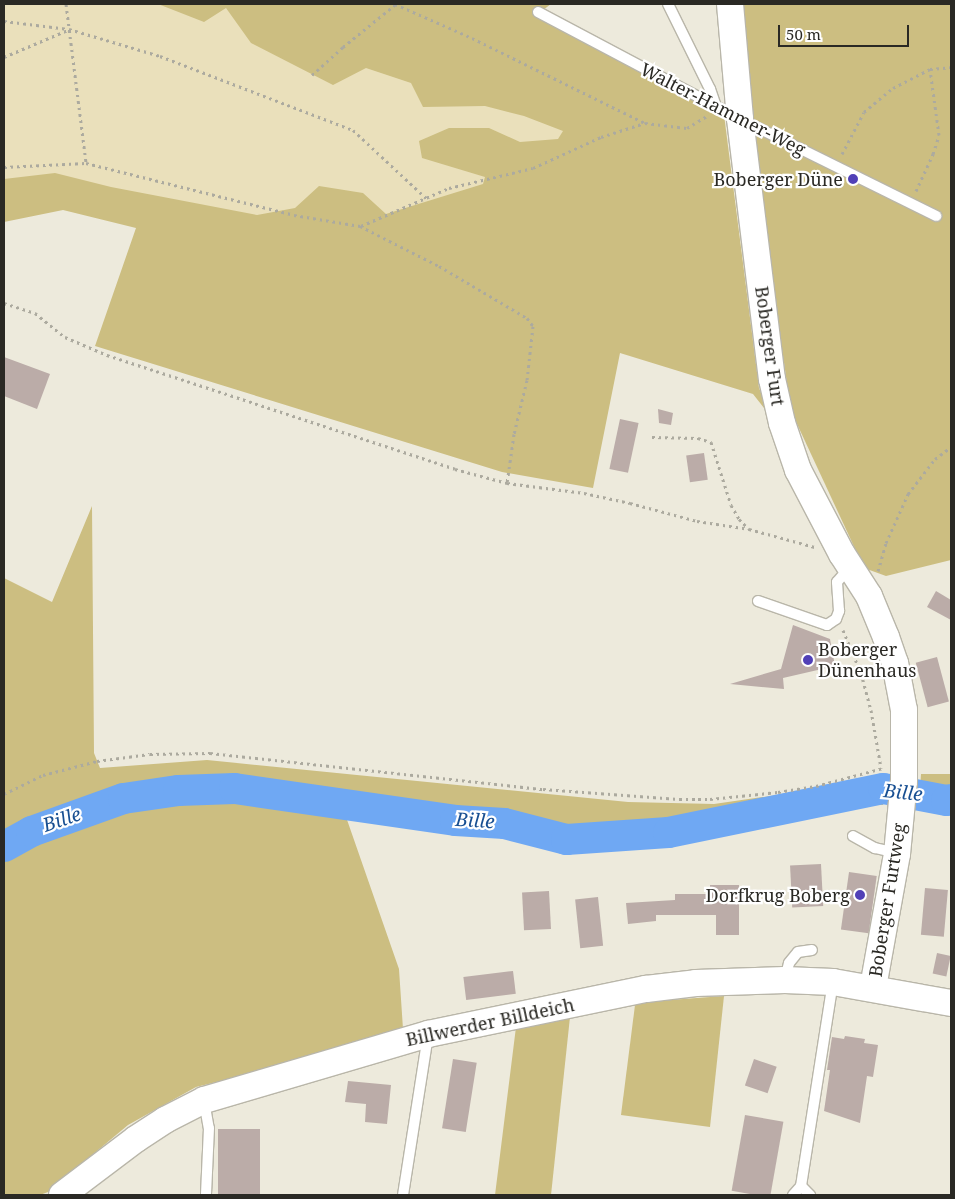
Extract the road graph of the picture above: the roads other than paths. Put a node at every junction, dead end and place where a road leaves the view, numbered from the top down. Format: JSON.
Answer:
{"nodes":[{"id":1,"x":668,"y":4,"type":"edge"},
{"id":2,"x":730,"y":4,"type":"edge"},
{"id":3,"x":538,"y":12,"type":"dead end"},
{"id":4,"x":716,"y":106,"type":"junction"},
{"id":5,"x":740,"y":119,"type":"junction"},
{"id":6,"x":936,"y":216,"type":"dead end"},
{"id":7,"x":846,"y":560,"type":"junction"},
{"id":8,"x":758,"y":601,"type":"dead end"},
{"id":9,"x":895,"y":663,"type":"joint"},
{"id":10,"x":853,"y":836,"type":"dead end"},
{"id":11,"x":897,"y":854,"type":"junction"},
{"id":12,"x":812,"y":950,"type":"dead end"},
{"id":13,"x":785,"y":980,"type":"junction"},
{"id":14,"x":833,"y":982,"type":"junction"},
{"id":15,"x":873,"y":988,"type":"junction"},
{"id":16,"x":951,"y":1003,"type":"edge"},
{"id":17,"x":428,"y":1034,"type":"junction"},
{"id":18,"x":204,"y":1100,"type":"junction"},
{"id":19,"x":802,"y":1186,"type":"junction"},
{"id":20,"x":62,"y":1195,"type":"edge"},
{"id":21,"x":206,"y":1195,"type":"edge"},
{"id":22,"x":403,"y":1195,"type":"edge"},
{"id":23,"x":793,"y":1195,"type":"edge"},
{"id":24,"x":810,"y":1195,"type":"edge"}],
"edges":[{"from":1,"to":4,"type":"lane"},
{"from":2,"to":5,"type":"street","name":"Boberger Furt"},
{"from":3,"to":4,"type":"lane","name":"Walter-Hammer-Weg"},
{"from":4,"to":5,"type":"lane","name":"Walter-Hammer-Weg"},
{"from":5,"to":6,"type":"lane","name":"Walter-Hammer-Weg"},
{"from":5,"to":7,"type":"street","name":"Boberger Furt"},
{"from":7,"to":8,"type":"lane"},
{"from":7,"to":9,"type":"street","name":"Boberger Furt"},
{"from":9,"to":11,"type":"street","name":"Boberger Furtweg"},
{"from":10,"to":11,"type":"lane"},
{"from":11,"to":15,"type":"street","name":"Boberger Furtweg"},
{"from":12,"to":13,"type":"lane"},
{"from":13,"to":14,"type":"street","name":"Billwerder Billdeich"},
{"from":13,"to":17,"type":"street","name":"Billwerder Billdeich"},
{"from":14,"to":15,"type":"street","name":"Billwerder Billdeich"},
{"from":14,"to":19,"type":"lane"},
{"from":15,"to":16,"type":"street","name":"Billwerder Billdeich"},
{"from":17,"to":18,"type":"street","name":"Billwerder Billdeich"},
{"from":17,"to":22,"type":"lane"},
{"from":18,"to":20,"type":"street","name":"Billwerder Billdeich"},
{"from":18,"to":21,"type":"lane"},
{"from":19,"to":23,"type":"lane"},
{"from":19,"to":24,"type":"lane"}]}
